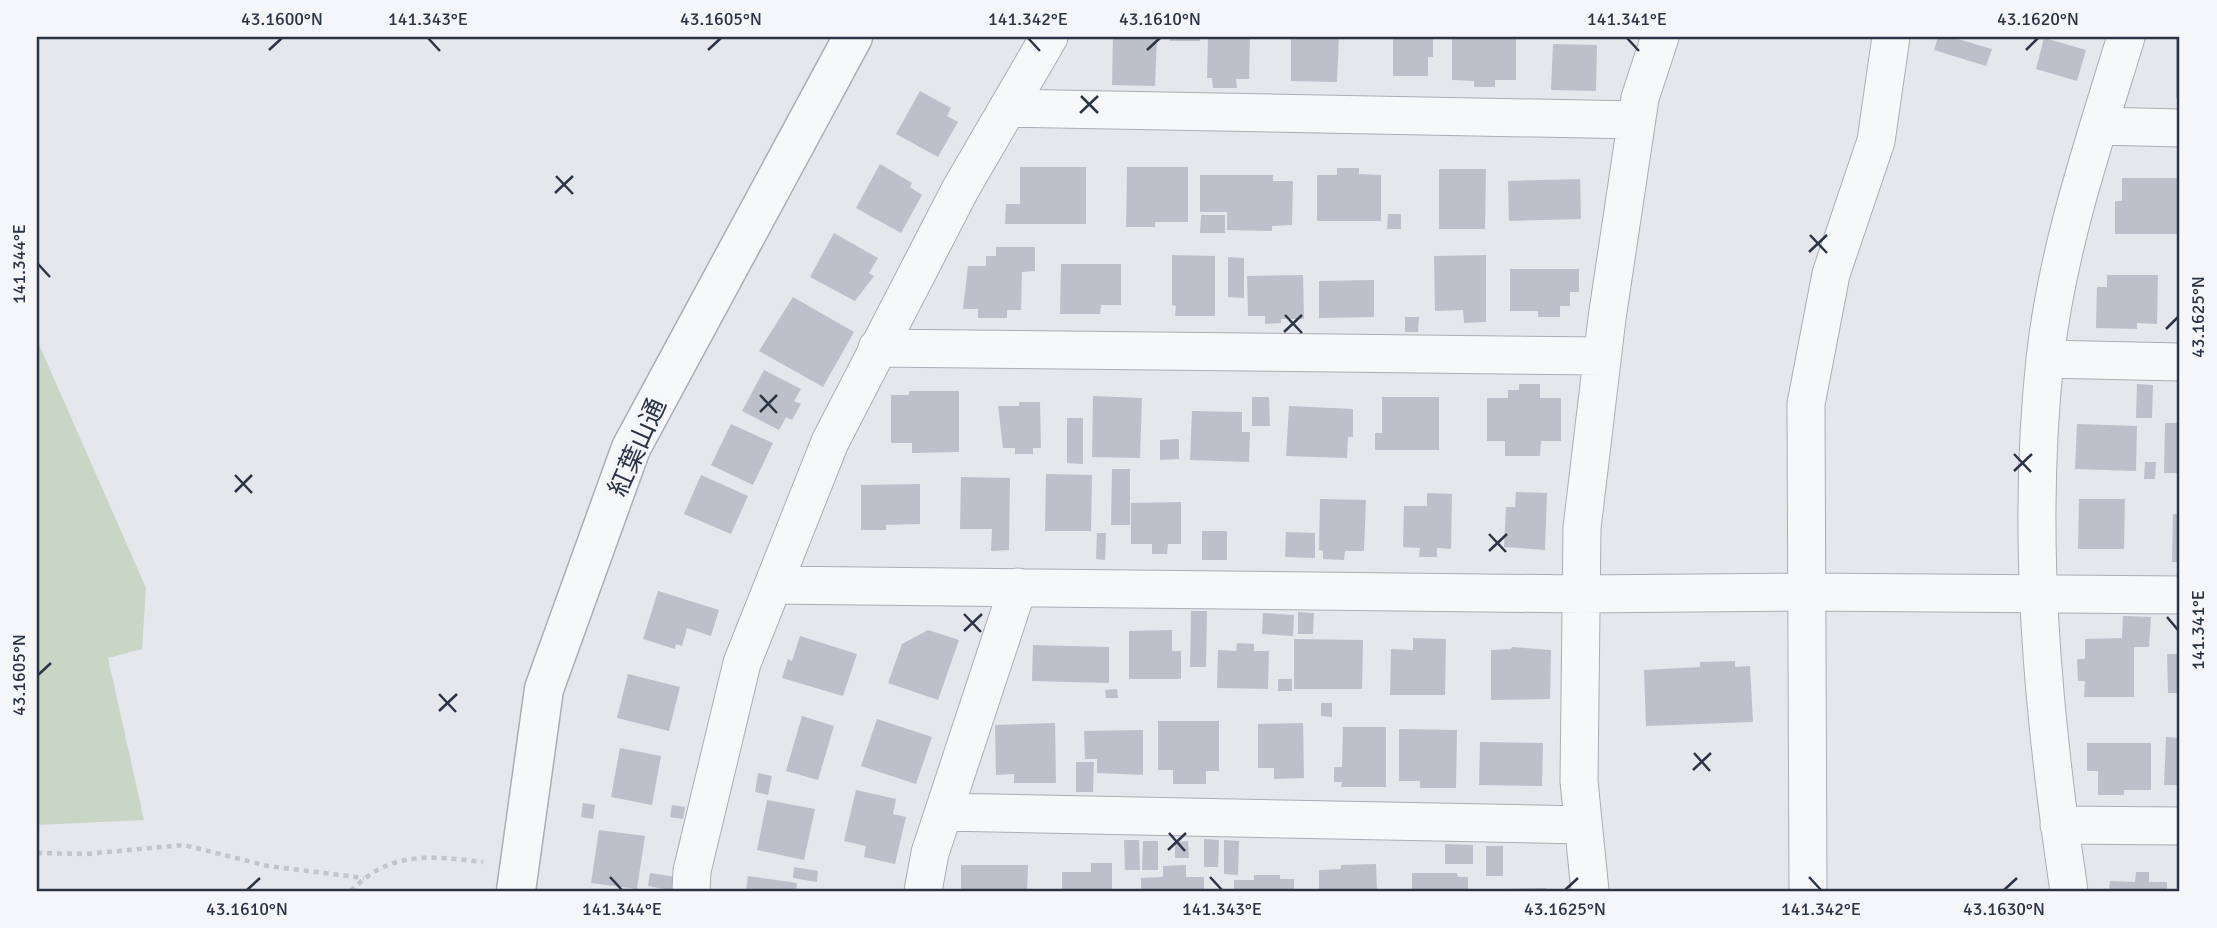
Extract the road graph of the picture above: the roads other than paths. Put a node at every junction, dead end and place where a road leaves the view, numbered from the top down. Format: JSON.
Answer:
{"nodes":[{"id":1,"x":853,"y":37,"type":"edge"},
{"id":2,"x":1049,"y":37,"type":"edge"},
{"id":3,"x":1660,"y":37,"type":"edge"},
{"id":4,"x":1891,"y":37,"type":"edge"},
{"id":5,"x":2126,"y":37,"type":"edge"},
{"id":6,"x":1008,"y":108,"type":"junction"},
{"id":7,"x":1636,"y":120,"type":"junction"},
{"id":8,"x":2099,"y":126,"type":"junction"},
{"id":9,"x":2180,"y":128,"type":"edge"},
{"id":10,"x":877,"y":348,"type":"junction"},
{"id":11,"x":1602,"y":356,"type":"junction"},
{"id":12,"x":2045,"y":359,"type":"junction"},
{"id":13,"x":2180,"y":362,"type":"edge"},
{"id":14,"x":773,"y":584,"type":"junction"},
{"id":15,"x":1018,"y":587,"type":"junction"},
{"id":16,"x":1805,"y":592,"type":"junction"},
{"id":17,"x":1581,"y":594,"type":"junction"},
{"id":18,"x":2037,"y":594,"type":"junction"},
{"id":19,"x":2180,"y":595,"type":"edge"},
{"id":20,"x":944,"y":812,"type":"junction"},
{"id":21,"x":1583,"y":825,"type":"junction"},
{"id":22,"x":2059,"y":825,"type":"junction"},
{"id":23,"x":2180,"y":826,"type":"edge"},
{"id":24,"x":517,"y":878,"type":"edge"},
{"id":25,"x":691,"y":891,"type":"edge"},
{"id":26,"x":923,"y":891,"type":"edge"},
{"id":27,"x":1590,"y":891,"type":"edge"},
{"id":28,"x":1808,"y":891,"type":"edge"},
{"id":29,"x":2068,"y":891,"type":"edge"}],
"edges":[{"from":1,"to":24,"type":"street","name":"紅葉山通"},
{"from":2,"to":6,"type":"street"},
{"from":3,"to":7,"type":"street"},
{"from":4,"to":16,"type":"street"},
{"from":5,"to":8,"type":"street"},
{"from":6,"to":7,"type":"street"},
{"from":6,"to":10,"type":"street"},
{"from":7,"to":11,"type":"street"},
{"from":8,"to":9,"type":"street"},
{"from":8,"to":12,"type":"street"},
{"from":10,"to":11,"type":"street"},
{"from":10,"to":14,"type":"street"},
{"from":11,"to":17,"type":"street"},
{"from":12,"to":13,"type":"street"},
{"from":12,"to":18,"type":"street"},
{"from":14,"to":15,"type":"street"},
{"from":14,"to":25,"type":"street"},
{"from":15,"to":17,"type":"street"},
{"from":15,"to":20,"type":"street"},
{"from":16,"to":17,"type":"street"},
{"from":16,"to":18,"type":"street"},
{"from":16,"to":28,"type":"street"},
{"from":17,"to":21,"type":"street"},
{"from":18,"to":19,"type":"street"},
{"from":18,"to":22,"type":"street"},
{"from":20,"to":21,"type":"street"},
{"from":20,"to":26,"type":"street"},
{"from":21,"to":27,"type":"street"},
{"from":22,"to":23,"type":"street"},
{"from":22,"to":29,"type":"street"}]}
